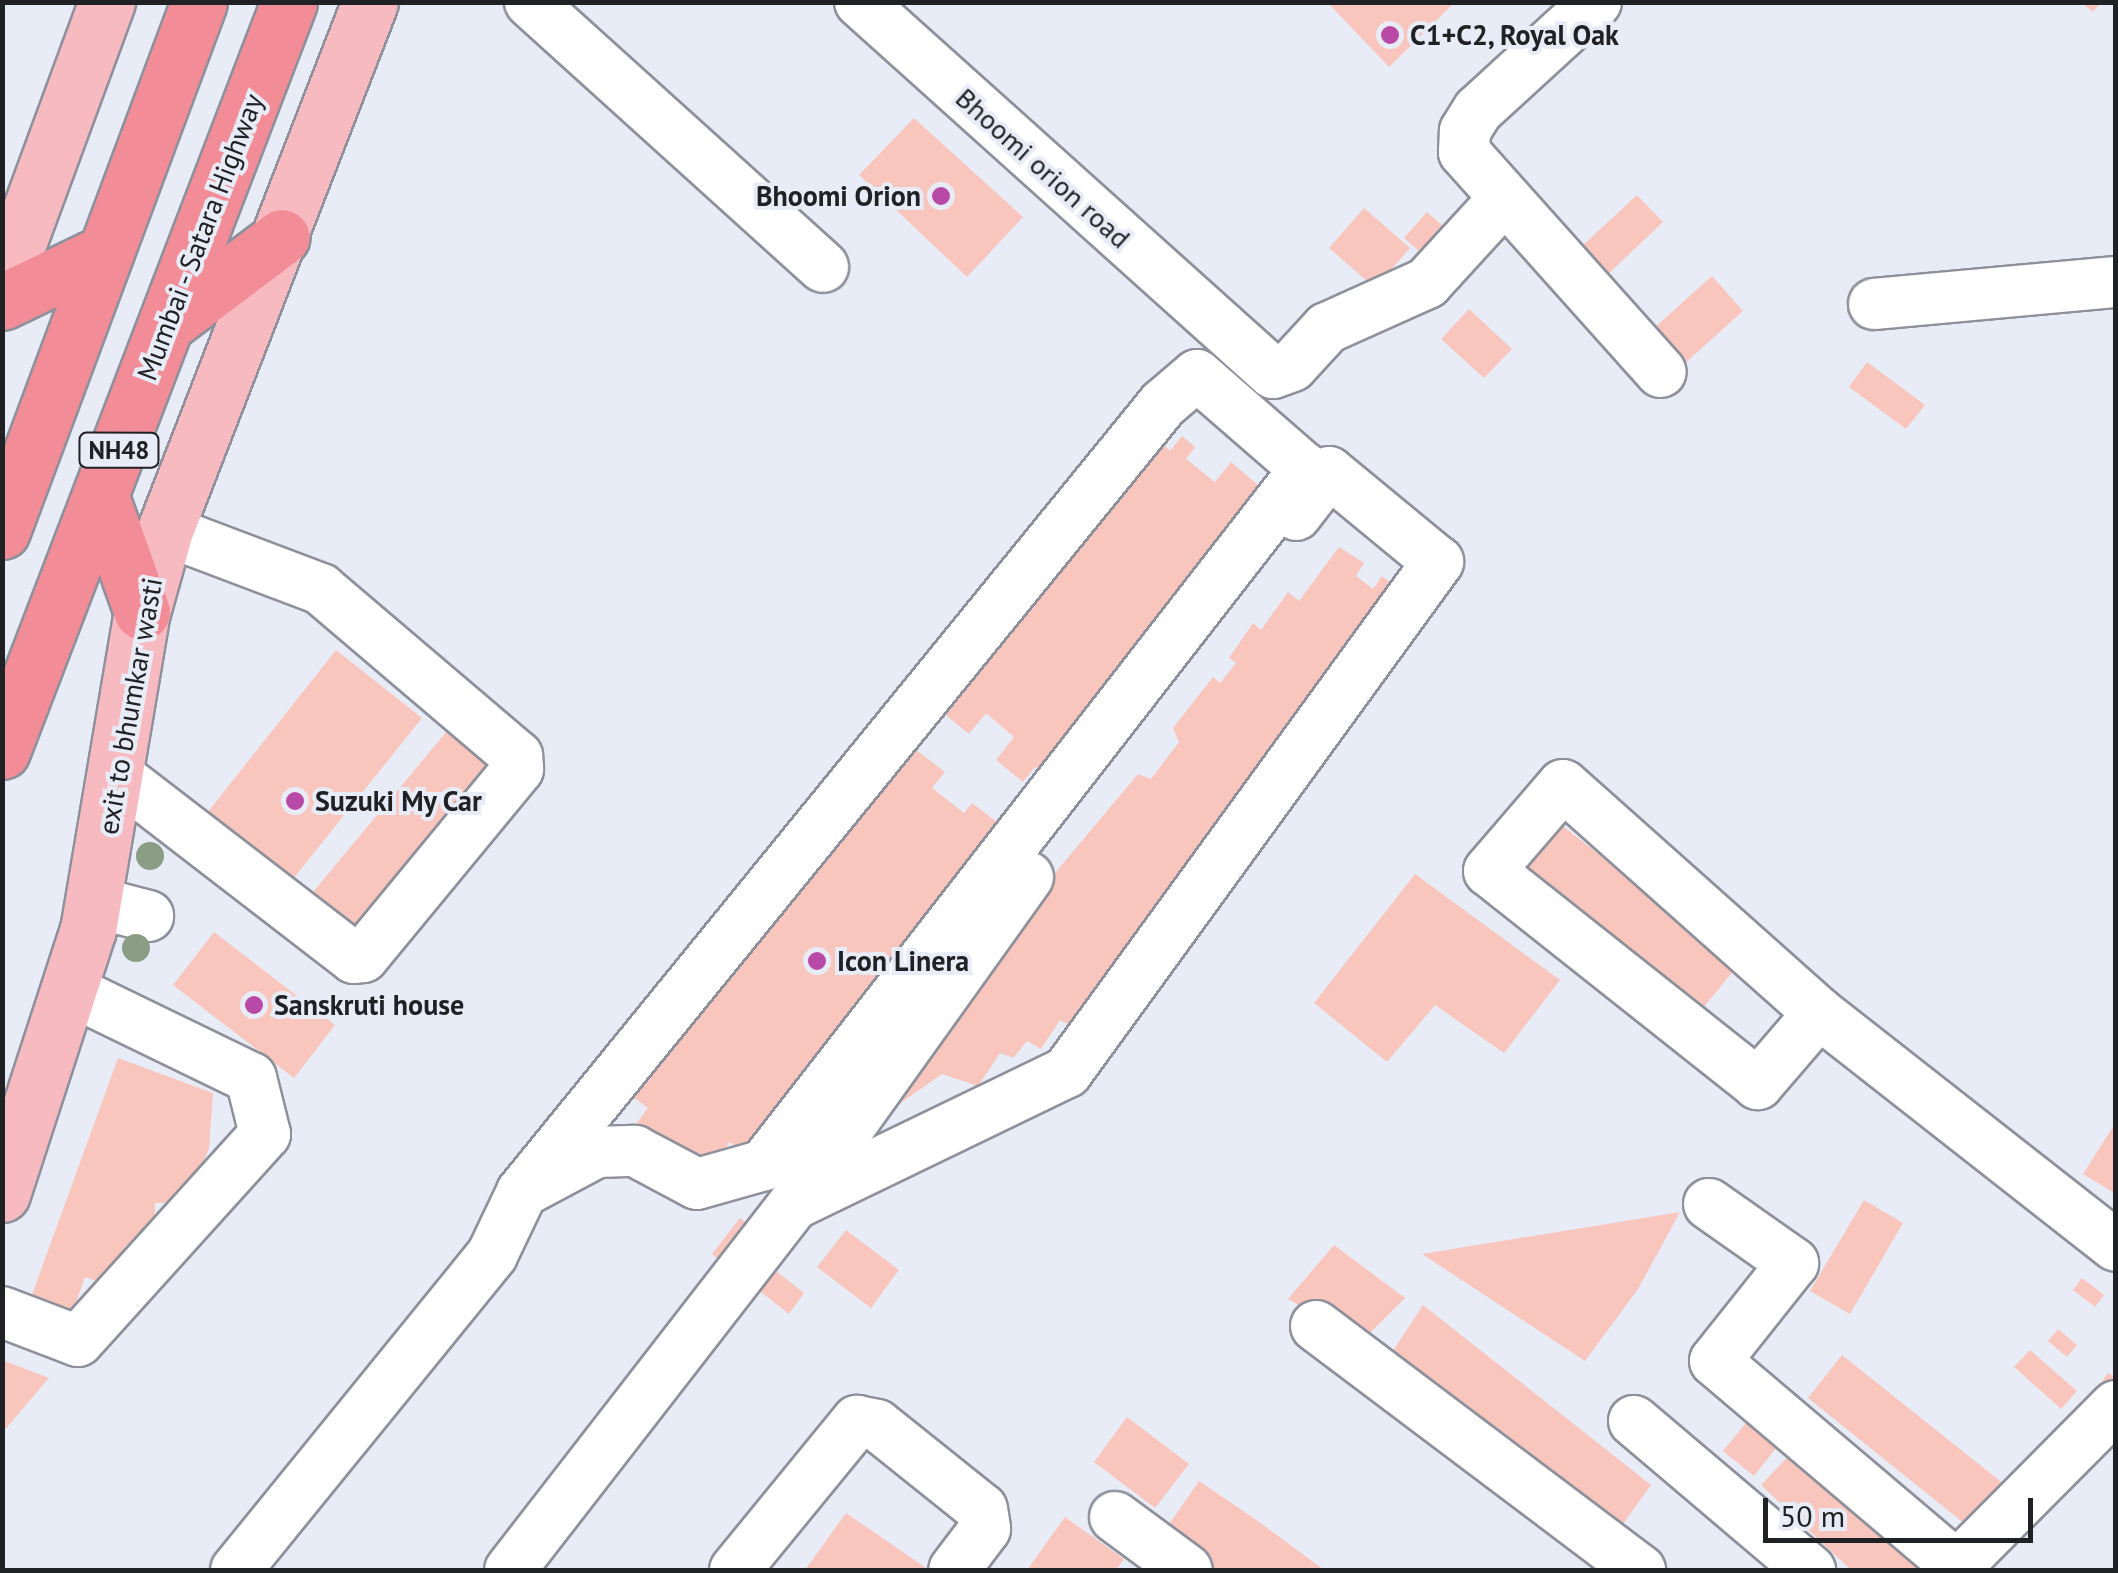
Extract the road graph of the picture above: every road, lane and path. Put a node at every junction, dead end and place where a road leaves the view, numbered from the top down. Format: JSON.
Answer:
{"nodes":[{"id":1,"x":106,"y":2,"type":"edge"},
{"id":2,"x":199,"y":2,"type":"edge"},
{"id":3,"x":289,"y":2,"type":"edge"},
{"id":4,"x":370,"y":2,"type":"edge"},
{"id":5,"x":530,"y":2,"type":"edge"},
{"id":6,"x":860,"y":2,"type":"edge"},
{"id":7,"x":1596,"y":2,"type":"edge"},
{"id":8,"x":1504,"y":198,"type":"junction"},
{"id":9,"x":282,"y":237,"type":"junction"},
{"id":10,"x":106,"y":252,"type":"junction"},
{"id":11,"x":823,"y":267,"type":"dead end"},
{"id":12,"x":2116,"y":282,"type":"edge"},
{"id":13,"x":2,"y":287,"type":"edge"},
{"id":14,"x":2,"y":302,"type":"edge"},
{"id":15,"x":1874,"y":304,"type":"dead end"},
{"id":16,"x":168,"y":323,"type":"junction"},
{"id":17,"x":1660,"y":372,"type":"dead end"},
{"id":18,"x":101,"y":497,"type":"junction"},
{"id":19,"x":5,"y":510,"type":"edge"},
{"id":20,"x":165,"y":530,"type":"junction"},
{"id":21,"x":142,"y":612,"type":"junction"},
{"id":22,"x":2,"y":751,"type":"edge"},
{"id":23,"x":118,"y":776,"type":"junction"},
{"id":24,"x":94,"y":902,"type":"junction"},
{"id":25,"x":148,"y":916,"type":"dead end"},
{"id":26,"x":70,"y":990,"type":"junction"},
{"id":27,"x":1820,"y":1012,"type":"junction"},
{"id":28,"x":522,"y":1192,"type":"junction"},
{"id":29,"x":2,"y":1194,"type":"edge"},
{"id":30,"x":794,"y":1204,"type":"junction"},
{"id":31,"x":1709,"y":1204,"type":"dead end"},
{"id":32,"x":2116,"y":1246,"type":"edge"},
{"id":33,"x":2,"y":1312,"type":"edge"},
{"id":34,"x":1316,"y":1326,"type":"dead end"},
{"id":35,"x":2116,"y":1406,"type":"edge"},
{"id":36,"x":1634,"y":1421,"type":"dead end"},
{"id":37,"x":2113,"y":1462,"type":"edge"},
{"id":38,"x":1115,"y":1518,"type":"dead end"},
{"id":39,"x":1969,"y":1569,"type":"edge"},
{"id":40,"x":236,"y":1570,"type":"edge"},
{"id":41,"x":510,"y":1570,"type":"edge"},
{"id":42,"x":735,"y":1570,"type":"edge"},
{"id":43,"x":954,"y":1570,"type":"edge"},
{"id":44,"x":1187,"y":1570,"type":"edge"},
{"id":45,"x":1640,"y":1570,"type":"edge"},
{"id":46,"x":1810,"y":1570,"type":"edge"}],
"edges":[{"from":1,"to":13,"type":"main road"},
{"from":2,"to":10,"type":"highway","number":"NH48"},
{"from":3,"to":16,"type":"highway","name":"Mumbai - Satara Highway","number":"NH48"},
{"from":4,"to":9,"type":"main road","name":"exit to bhumkar wasti"},
{"from":5,"to":11,"type":"street"},
{"from":6,"to":8,"type":"street","name":"Bhoomi orion road"},
{"from":7,"to":8,"type":"street"},
{"from":8,"to":17,"type":"street"},
{"from":9,"to":16,"type":"highway"},
{"from":9,"to":20,"type":"main road","name":"exit to bhumkar wasti"},
{"from":10,"to":14,"type":"highway"},
{"from":10,"to":19,"type":"highway","number":"NH48"},
{"from":12,"to":15,"type":"street"},
{"from":16,"to":18,"type":"highway","name":"Mumbai - Satara Highway","number":"NH48"},
{"from":18,"to":21,"type":"highway"},
{"from":18,"to":22,"type":"highway","name":"Mumbai - Satara Highway","number":"NH48"},
{"from":20,"to":21,"type":"main road","name":"exit to bhumkar wasti"},
{"from":20,"to":23,"type":"street"},
{"from":21,"to":23,"type":"main road","name":"exit to bhumkar wasti"},
{"from":23,"to":24,"type":"main road","name":"exit to bhumkar wasti"},
{"from":24,"to":25,"type":"street"},
{"from":24,"to":26,"type":"main road","name":"exit to bhumkar wasti"},
{"from":26,"to":29,"type":"main road","name":"exit to bhumkar wasti"},
{"from":26,"to":33,"type":"street"},
{"from":27,"to":27,"type":"street"},
{"from":27,"to":32,"type":"street"},
{"from":28,"to":28,"type":"street"},
{"from":28,"to":40,"type":"street"},
{"from":30,"to":30,"type":"street"},
{"from":30,"to":41,"type":"street"},
{"from":31,"to":39,"type":"street"},
{"from":34,"to":45,"type":"street"},
{"from":35,"to":39,"type":"street"},
{"from":36,"to":46,"type":"street"},
{"from":37,"to":39,"type":"street"},
{"from":38,"to":44,"type":"street"},
{"from":42,"to":43,"type":"street"}]}
